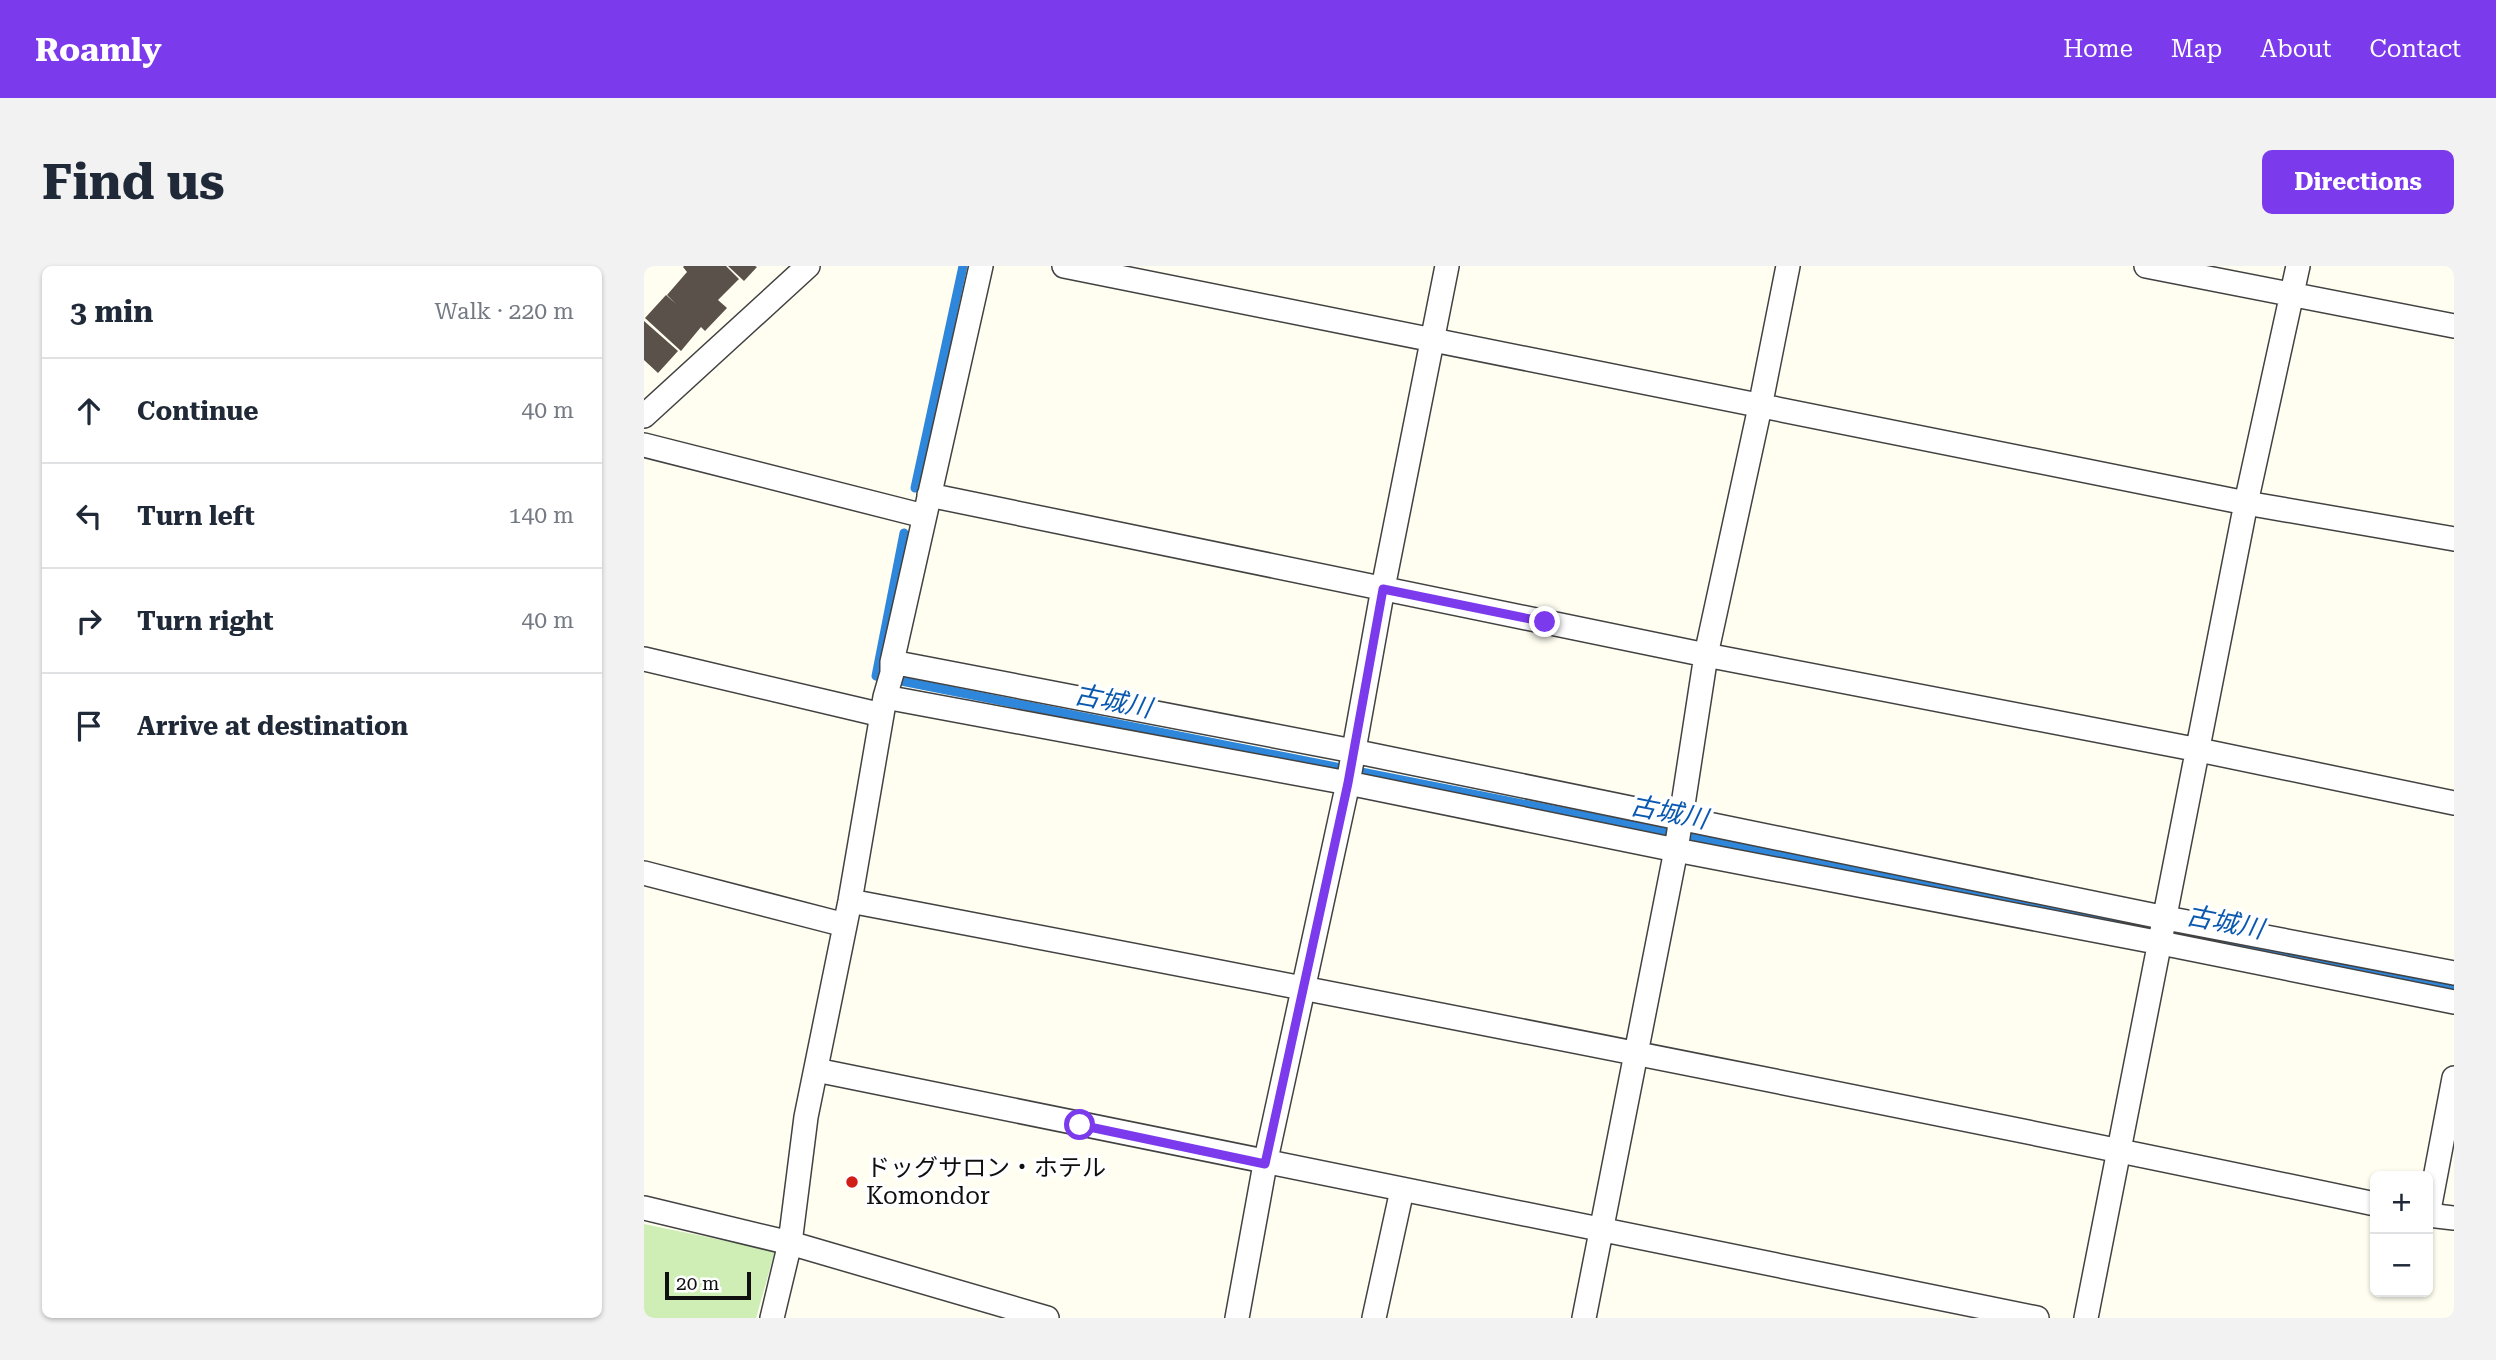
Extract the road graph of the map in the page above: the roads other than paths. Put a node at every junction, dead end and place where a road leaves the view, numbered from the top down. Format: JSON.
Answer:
{"nodes":[{"id":1,"x":808,"y":266,"type":"edge"},
{"id":2,"x":981,"y":266,"type":"edge"},
{"id":3,"x":1064,"y":266,"type":"edge"},
{"id":4,"x":1447,"y":266,"type":"edge"},
{"id":5,"x":1788,"y":266,"type":"edge"},
{"id":6,"x":2146,"y":266,"type":"edge"},
{"id":7,"x":2298,"y":266,"type":"edge"},
{"id":8,"x":2293,"y":295,"type":"junction"},
{"id":9,"x":2454,"y":326,"type":"edge"},
{"id":10,"x":1432,"y":341,"type":"junction"},
{"id":11,"x":1760,"y":407,"type":"junction"},
{"id":12,"x":644,"y":416,"type":"edge"},
{"id":13,"x":644,"y":445,"type":"edge"},
{"id":14,"x":2246,"y":503,"type":"junction"},
{"id":15,"x":927,"y":506,"type":"junction"},
{"id":16,"x":2454,"y":539,"type":"edge"},
{"id":17,"x":1383,"y":589,"type":"junction"},
{"id":18,"x":1706,"y":655,"type":"junction"},
{"id":19,"x":644,"y":659,"type":"edge"},
{"id":20,"x":888,"y":687,"type":"junction"},
{"id":21,"x":2199,"y":750,"type":"junction"},
{"id":22,"x":1353,"y":751,"type":"junction"},
{"id":23,"x":1348,"y":783,"type":"junction"},
{"id":24,"x":2454,"y":803,"type":"edge"},
{"id":25,"x":1680,"y":818,"type":"junction"},
{"id":26,"x":1676,"y":850,"type":"junction"},
{"id":27,"x":644,"y":873,"type":"edge"},
{"id":28,"x":850,"y":901,"type":"junction"},
{"id":29,"x":2165,"y":918,"type":"junction"},
{"id":30,"x":845,"y":925,"type":"junction"},
{"id":31,"x":2161,"y":943,"type":"junction"},
{"id":32,"x":2454,"y":974,"type":"edge"},
{"id":33,"x":1304,"y":987,"type":"junction"},
{"id":34,"x":2454,"y":1002,"type":"edge"},
{"id":35,"x":1635,"y":1054,"type":"junction"},
{"id":36,"x":816,"y":1070,"type":"junction"},
{"id":37,"x":2454,"y":1078,"type":"edge"},
{"id":38,"x":2119,"y":1150,"type":"junction"},
{"id":39,"x":1265,"y":1164,"type":"junction"},
{"id":40,"x":2433,"y":1189,"type":"edge"},
{"id":41,"x":1402,"y":1190,"type":"junction"},
{"id":42,"x":2370,"y":1203,"type":"edge"},
{"id":43,"x":644,"y":1209,"type":"edge"},
{"id":44,"x":2433,"y":1216,"type":"edge"},
{"id":45,"x":2454,"y":1218,"type":"edge"},
{"id":46,"x":1601,"y":1228,"type":"junction"},
{"id":47,"x":790,"y":1243,"type":"junction"},
{"id":48,"x":772,"y":1318,"type":"edge"},
{"id":49,"x":1046,"y":1318,"type":"edge"},
{"id":50,"x":1237,"y":1318,"type":"edge"},
{"id":51,"x":1374,"y":1318,"type":"edge"},
{"id":52,"x":1584,"y":1318,"type":"edge"},
{"id":53,"x":2037,"y":1318,"type":"edge"},
{"id":54,"x":2086,"y":1318,"type":"edge"}],
"edges":[{"from":1,"to":12,"type":"street"},
{"from":2,"to":15,"type":"street"},
{"from":3,"to":10,"type":"street"},
{"from":4,"to":10,"type":"street"},
{"from":5,"to":11,"type":"street"},
{"from":6,"to":8,"type":"street"},
{"from":7,"to":8,"type":"street"},
{"from":8,"to":9,"type":"street"},
{"from":8,"to":14,"type":"street"},
{"from":10,"to":11,"type":"street"},
{"from":10,"to":17,"type":"street"},
{"from":11,"to":14,"type":"street"},
{"from":11,"to":18,"type":"street"},
{"from":13,"to":15,"type":"street"},
{"from":14,"to":16,"type":"street"},
{"from":14,"to":21,"type":"street"},
{"from":15,"to":17,"type":"street"},
{"from":15,"to":20,"type":"street"},
{"from":17,"to":18,"type":"street"},
{"from":17,"to":22,"type":"street"},
{"from":18,"to":21,"type":"street"},
{"from":18,"to":25,"type":"street"},
{"from":19,"to":20,"type":"street"},
{"from":20,"to":22,"type":"street"},
{"from":20,"to":23,"type":"street"},
{"from":20,"to":28,"type":"street"},
{"from":21,"to":24,"type":"street"},
{"from":21,"to":29,"type":"street"},
{"from":22,"to":23,"type":"street"},
{"from":22,"to":25,"type":"street"},
{"from":23,"to":26,"type":"street"},
{"from":23,"to":33,"type":"street"},
{"from":25,"to":26,"type":"street"},
{"from":25,"to":29,"type":"street"},
{"from":26,"to":31,"type":"street"},
{"from":26,"to":35,"type":"street"},
{"from":27,"to":30,"type":"street"},
{"from":28,"to":30,"type":"street"},
{"from":28,"to":33,"type":"street"},
{"from":29,"to":31,"type":"street"},
{"from":29,"to":32,"type":"street"},
{"from":30,"to":36,"type":"street"},
{"from":31,"to":34,"type":"street"},
{"from":31,"to":38,"type":"street"},
{"from":33,"to":35,"type":"street"},
{"from":33,"to":39,"type":"street"},
{"from":35,"to":38,"type":"street"},
{"from":35,"to":46,"type":"street"},
{"from":36,"to":39,"type":"street"},
{"from":36,"to":47,"type":"street"},
{"from":37,"to":40,"type":"street"},
{"from":38,"to":42,"type":"street"},
{"from":38,"to":54,"type":"street"},
{"from":39,"to":41,"type":"street"},
{"from":39,"to":50,"type":"street"},
{"from":41,"to":46,"type":"street"},
{"from":41,"to":51,"type":"street"},
{"from":43,"to":47,"type":"street"},
{"from":44,"to":45,"type":"street"},
{"from":46,"to":52,"type":"street"},
{"from":46,"to":53,"type":"street"},
{"from":47,"to":48,"type":"street"},
{"from":47,"to":49,"type":"street"}]}
